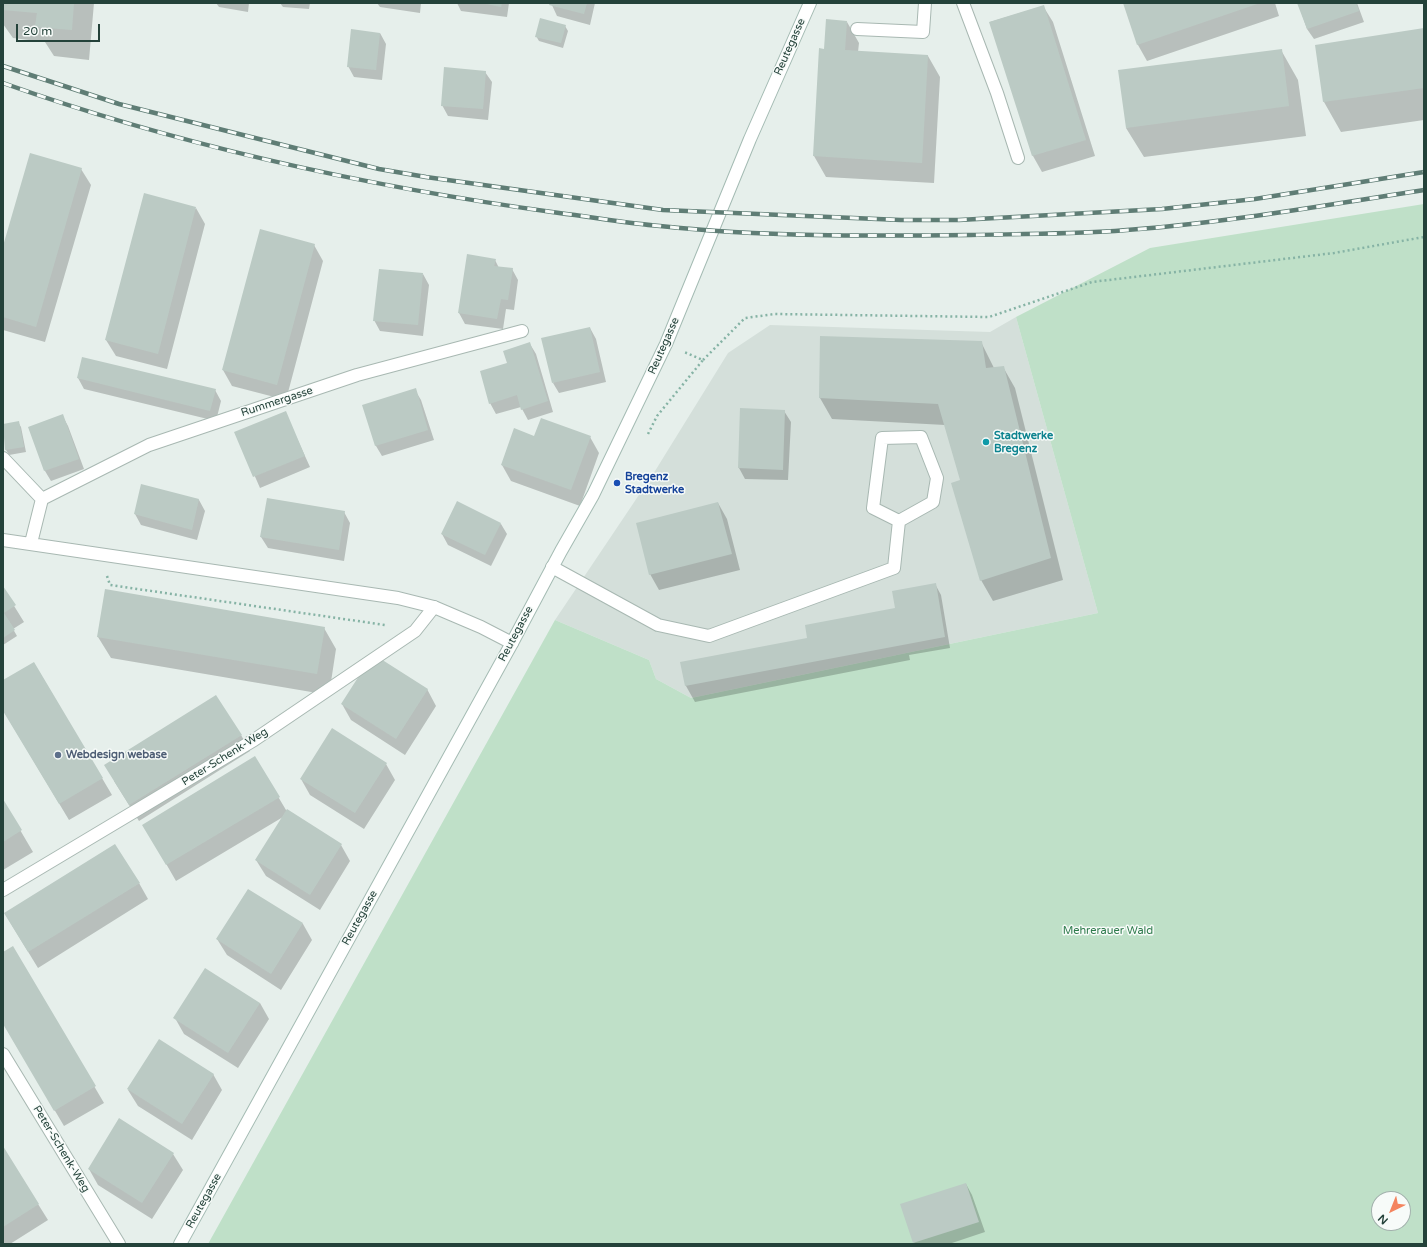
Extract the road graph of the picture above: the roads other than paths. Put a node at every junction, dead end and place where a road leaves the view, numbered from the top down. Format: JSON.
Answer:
{"nodes":[{"id":1,"x":810,"y":3,"type":"edge"},
{"id":2,"x":925,"y":3,"type":"edge"},
{"id":3,"x":963,"y":3,"type":"edge"},
{"id":4,"x":857,"y":30,"type":"dead end"},
{"id":5,"x":1018,"y":158,"type":"dead end"},
{"id":6,"x":522,"y":331,"type":"dead end"},
{"id":7,"x":3,"y":458,"type":"edge"},
{"id":8,"x":42,"y":499,"type":"junction"},
{"id":9,"x":899,"y":521,"type":"junction"},
{"id":10,"x":3,"y":540,"type":"edge"},
{"id":11,"x":31,"y":543,"type":"junction"},
{"id":12,"x":552,"y":567,"type":"junction"},
{"id":13,"x":434,"y":607,"type":"junction"},
{"id":14,"x":512,"y":643,"type":"junction"},
{"id":15,"x":3,"y":890,"type":"edge"},
{"id":16,"x":3,"y":1054,"type":"edge"},
{"id":17,"x":119,"y":1244,"type":"edge"},
{"id":18,"x":180,"y":1244,"type":"edge"}],
"edges":[{"from":1,"to":12,"type":"street","name":"Reutegasse"},
{"from":2,"to":4,"type":"street"},
{"from":3,"to":5,"type":"street"},
{"from":6,"to":8,"type":"street","name":"Rummergasse"},
{"from":7,"to":8,"type":"street"},
{"from":8,"to":11,"type":"street"},
{"from":9,"to":9,"type":"street"},
{"from":9,"to":12,"type":"street"},
{"from":10,"to":11,"type":"street"},
{"from":11,"to":13,"type":"street"},
{"from":12,"to":14,"type":"street","name":"Reutegasse"},
{"from":13,"to":14,"type":"street"},
{"from":13,"to":15,"type":"street","name":"Peter-Schenk-Weg"},
{"from":14,"to":18,"type":"street","name":"Reutegasse"},
{"from":16,"to":17,"type":"street","name":"Peter-Schenk-Weg"}]}
